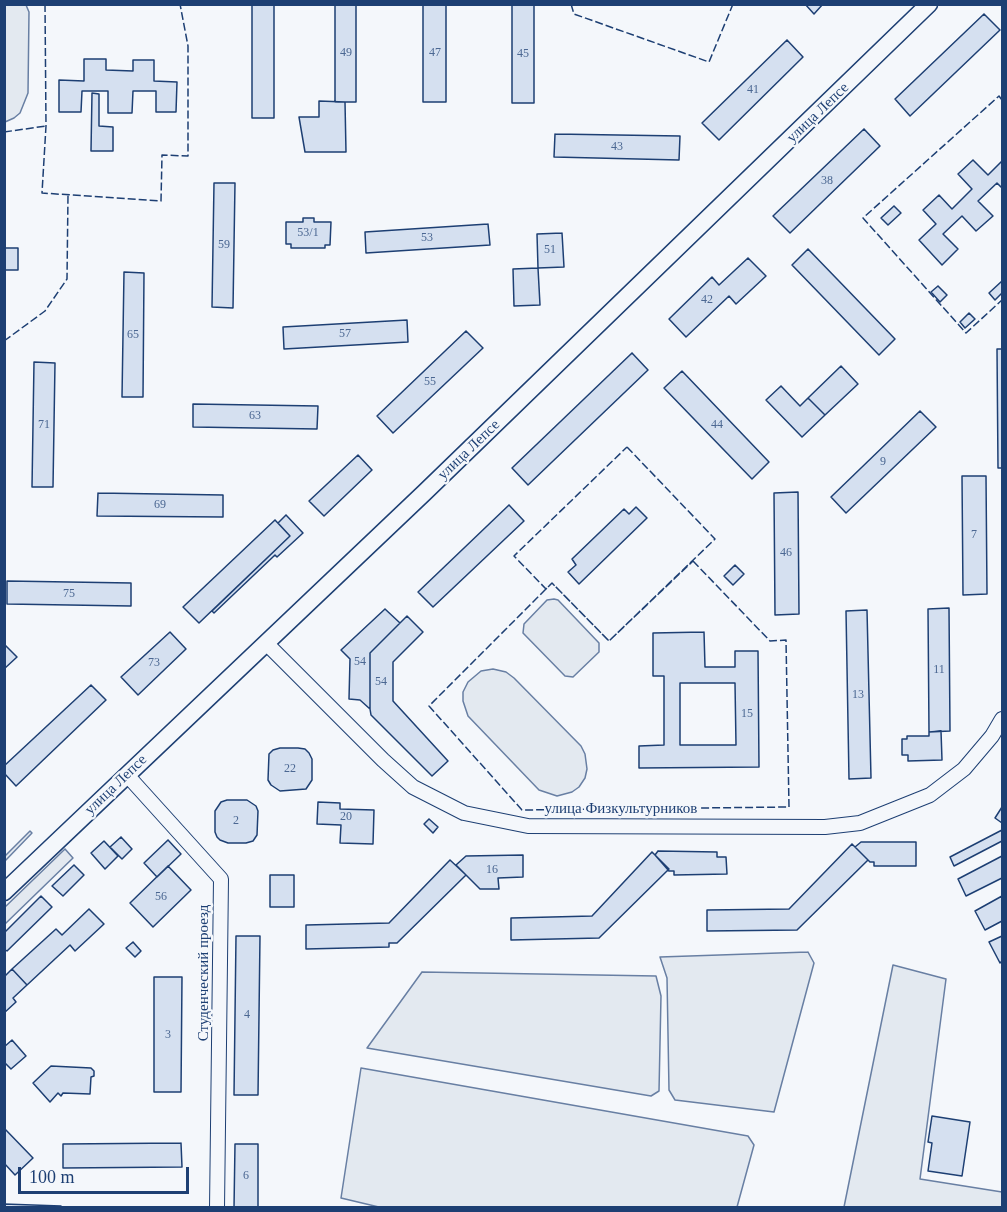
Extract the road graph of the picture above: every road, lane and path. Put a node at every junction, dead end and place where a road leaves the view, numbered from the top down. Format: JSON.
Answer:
{"nodes":[{"id":1,"x":929,"y":4,"type":"edge"},
{"id":2,"x":267,"y":644,"type":"junction"},
{"id":3,"x":1002,"y":720,"type":"edge"},
{"id":4,"x":127,"y":775,"type":"junction"},
{"id":5,"x":4,"y":892,"type":"edge"},
{"id":6,"x":217,"y":1208,"type":"edge"}],
"edges":[{"from":1,"to":2,"type":"main road","name":"улица Лепсе"},
{"from":2,"to":3,"type":"street","name":"улица Физкультурников"},
{"from":2,"to":4,"type":"main road","name":"улица Лепсе"},
{"from":4,"to":5,"type":"main road","name":"улица Лепсе"},
{"from":4,"to":6,"type":"street","name":"Студенческий проезд"}]}
